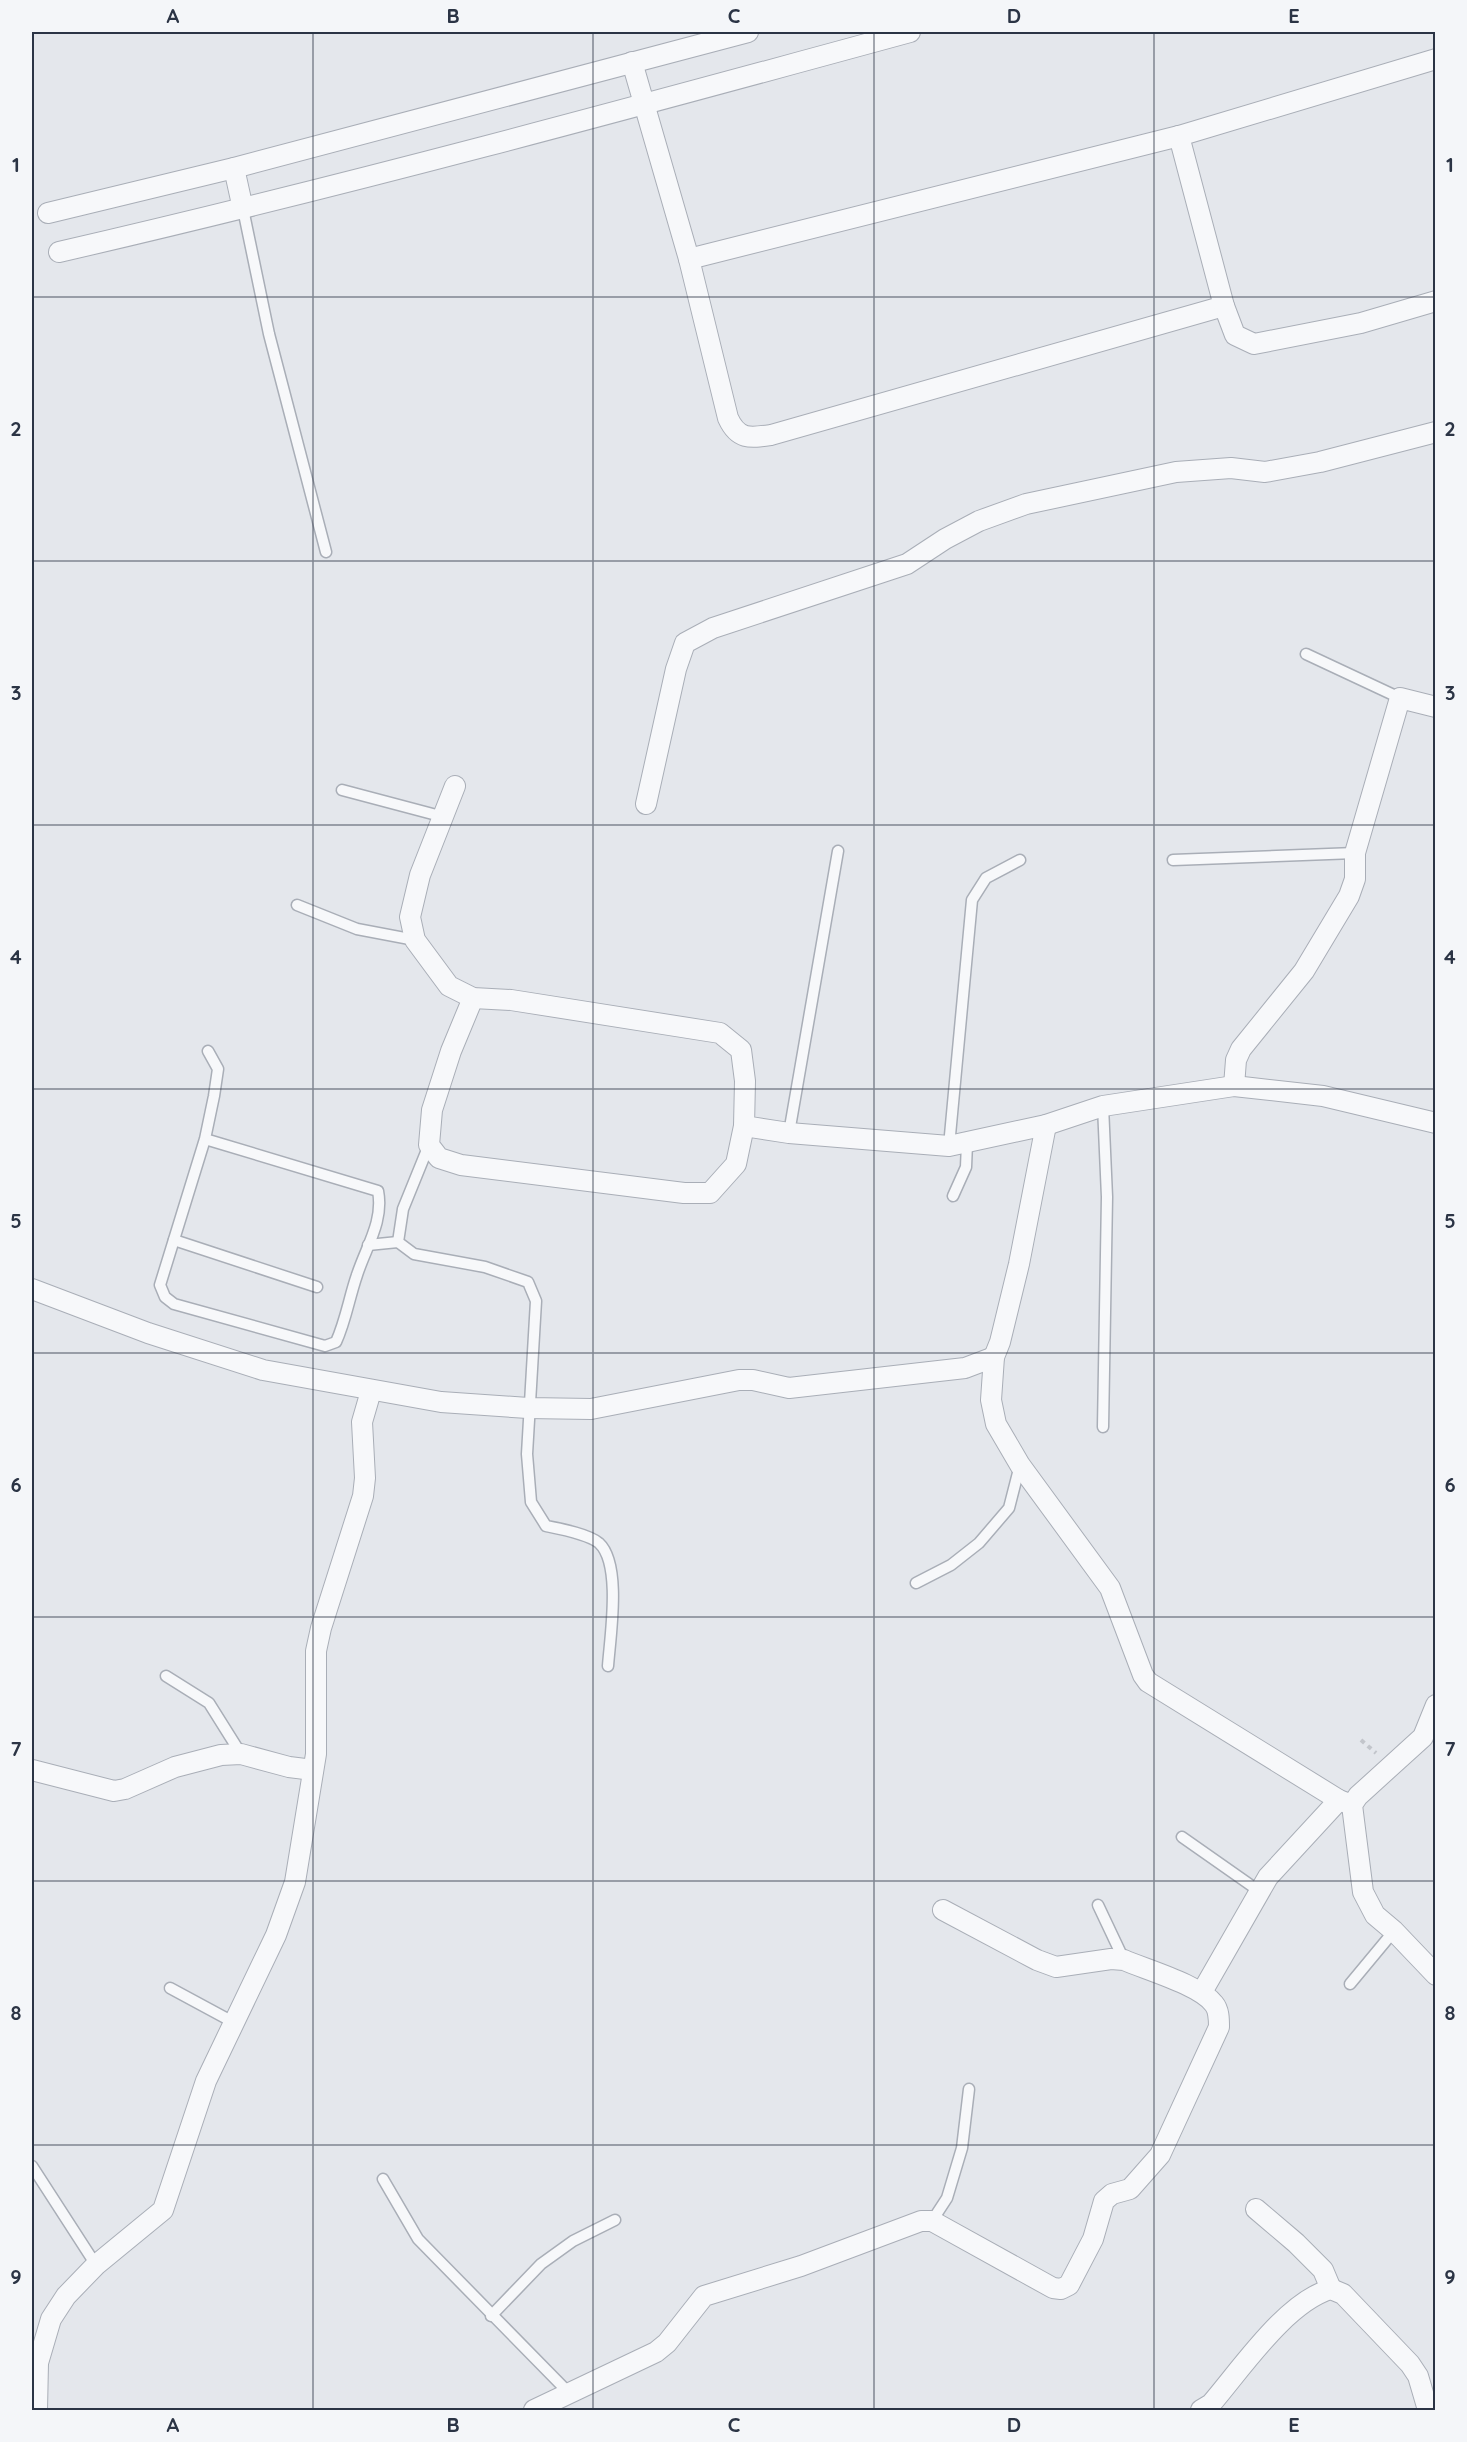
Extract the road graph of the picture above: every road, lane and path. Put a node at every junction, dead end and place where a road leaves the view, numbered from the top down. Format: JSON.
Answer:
{"nodes":[{"id":1,"x":748,"y":32,"type":"edge"},
{"id":2,"x":910,"y":32,"type":"edge"},
{"id":3,"x":632,"y":62,"type":"junction"},
{"id":4,"x":1434,"y":64,"type":"edge"},
{"id":5,"x":644,"y":105,"type":"junction"},
{"id":6,"x":1179,"y":136,"type":"junction"},
{"id":7,"x":234,"y":168,"type":"junction"},
{"id":8,"x":243,"y":209,"type":"junction"},
{"id":9,"x":48,"y":213,"type":"dead end"},
{"id":10,"x":59,"y":252,"type":"dead end"},
{"id":11,"x":689,"y":259,"type":"junction"},
{"id":12,"x":1436,"y":301,"type":"edge"},
{"id":13,"x":1224,"y":306,"type":"junction"},
{"id":14,"x":1436,"y":432,"type":"edge"},
{"id":15,"x":326,"y":552,"type":"dead end"},
{"id":16,"x":1306,"y":654,"type":"dead end"},
{"id":17,"x":1400,"y":698,"type":"junction"},
{"id":18,"x":1436,"y":707,"type":"edge"},
{"id":19,"x":455,"y":786,"type":"dead end"},
{"id":20,"x":342,"y":790,"type":"dead end"},
{"id":21,"x":646,"y":804,"type":"dead end"},
{"id":22,"x":444,"y":817,"type":"junction"},
{"id":23,"x":838,"y":851,"type":"dead end"},
{"id":24,"x":1355,"y":853,"type":"junction"},
{"id":25,"x":1020,"y":860,"type":"dead end"},
{"id":26,"x":1173,"y":860,"type":"dead end"},
{"id":27,"x":297,"y":905,"type":"dead end"},
{"id":28,"x":415,"y":940,"type":"junction"},
{"id":29,"x":473,"y":998,"type":"junction"},
{"id":30,"x":208,"y":1051,"type":"dead end"},
{"id":31,"x":1234,"y":1086,"type":"junction"},
{"id":32,"x":1103,"y":1106,"type":"junction"},
{"id":33,"x":1436,"y":1123,"type":"edge"},
{"id":34,"x":1046,"y":1125,"type":"junction"},
{"id":35,"x":744,"y":1126,"type":"junction"},
{"id":36,"x":789,"y":1133,"type":"junction"},
{"id":37,"x":205,"y":1139,"type":"junction"},
{"id":38,"x":429,"y":1145,"type":"junction"},
{"id":39,"x":958,"y":1145,"type":"junction"},
{"id":40,"x":953,"y":1196,"type":"dead end"},
{"id":41,"x":174,"y":1240,"type":"junction"},
{"id":42,"x":398,"y":1242,"type":"junction"},
{"id":43,"x":368,"y":1245,"type":"junction"},
{"id":44,"x":317,"y":1287,"type":"dead end"},
{"id":45,"x":32,"y":1289,"type":"edge"},
{"id":46,"x":994,"y":1358,"type":"junction"},
{"id":47,"x":371,"y":1391,"type":"junction"},
{"id":48,"x":528,"y":1408,"type":"junction"},
{"id":49,"x":1103,"y":1427,"type":"dead end"},
{"id":50,"x":1020,"y":1465,"type":"junction"},
{"id":51,"x":916,"y":1583,"type":"dead end"},
{"id":52,"x":609,"y":1666,"type":"dead end"},
{"id":53,"x":166,"y":1676,"type":"dead end"},
{"id":54,"x":1436,"y":1705,"type":"edge"},
{"id":55,"x":241,"y":1754,"type":"junction"},
{"id":56,"x":32,"y":1770,"type":"edge"},
{"id":57,"x":313,"y":1770,"type":"junction"},
{"id":58,"x":1346,"y":1802,"type":"junction"},
{"id":59,"x":1182,"y":1837,"type":"dead end"},
{"id":60,"x":1259,"y":1891,"type":"junction"},
{"id":61,"x":1098,"y":1905,"type":"dead end"},
{"id":62,"x":943,"y":1910,"type":"dead end"},
{"id":63,"x":1395,"y":1931,"type":"junction"},
{"id":64,"x":1124,"y":1960,"type":"junction"},
{"id":65,"x":1436,"y":1975,"type":"edge"},
{"id":66,"x":1350,"y":1984,"type":"dead end"},
{"id":67,"x":170,"y":1988,"type":"dead end"},
{"id":68,"x":1202,"y":1992,"type":"junction"},
{"id":69,"x":233,"y":2022,"type":"junction"},
{"id":70,"x":969,"y":2089,"type":"dead end"},
{"id":71,"x":32,"y":2166,"type":"edge"},
{"id":72,"x":383,"y":2179,"type":"dead end"},
{"id":73,"x":1256,"y":2209,"type":"dead end"},
{"id":74,"x":615,"y":2220,"type":"dead end"},
{"id":75,"x":932,"y":2221,"type":"junction"},
{"id":76,"x":96,"y":2265,"type":"junction"},
{"id":77,"x":1331,"y":2289,"type":"junction"},
{"id":78,"x":491,"y":2316,"type":"junction"},
{"id":79,"x":570,"y":2394,"type":"junction"},
{"id":80,"x":37,"y":2410,"type":"edge"},
{"id":81,"x":534,"y":2410,"type":"edge"},
{"id":82,"x":1201,"y":2410,"type":"edge"},
{"id":83,"x":1428,"y":2410,"type":"edge"}],
"edges":[{"from":1,"to":3,"type":"street"},
{"from":2,"to":5,"type":"street"},
{"from":3,"to":5,"type":"street"},
{"from":3,"to":7,"type":"street"},
{"from":4,"to":6,"type":"street"},
{"from":5,"to":8,"type":"street"},
{"from":5,"to":11,"type":"street"},
{"from":6,"to":11,"type":"street"},
{"from":6,"to":13,"type":"street"},
{"from":7,"to":8,"type":"street"},
{"from":7,"to":9,"type":"street"},
{"from":8,"to":10,"type":"street"},
{"from":8,"to":15,"type":"lane"},
{"from":11,"to":13,"type":"street"},
{"from":12,"to":13,"type":"street"},
{"from":14,"to":21,"type":"street"},
{"from":16,"to":17,"type":"lane"},
{"from":17,"to":18,"type":"street"},
{"from":17,"to":24,"type":"street"},
{"from":19,"to":22,"type":"street"},
{"from":20,"to":22,"type":"lane"},
{"from":22,"to":28,"type":"street"},
{"from":23,"to":36,"type":"lane"},
{"from":24,"to":26,"type":"lane"},
{"from":24,"to":31,"type":"street"},
{"from":25,"to":39,"type":"lane"},
{"from":27,"to":28,"type":"lane"},
{"from":28,"to":29,"type":"street"},
{"from":29,"to":35,"type":"street"},
{"from":29,"to":38,"type":"street"},
{"from":30,"to":37,"type":"lane"},
{"from":31,"to":32,"type":"street"},
{"from":31,"to":33,"type":"street"},
{"from":32,"to":34,"type":"street"},
{"from":32,"to":49,"type":"lane"},
{"from":34,"to":39,"type":"street"},
{"from":34,"to":46,"type":"street"},
{"from":35,"to":36,"type":"street"},
{"from":35,"to":38,"type":"street"},
{"from":36,"to":39,"type":"street"},
{"from":37,"to":41,"type":"lane"},
{"from":37,"to":43,"type":"lane"},
{"from":38,"to":42,"type":"lane"},
{"from":39,"to":40,"type":"lane"},
{"from":41,"to":43,"type":"lane"},
{"from":41,"to":44,"type":"lane"},
{"from":42,"to":43,"type":"lane"},
{"from":42,"to":48,"type":"lane"},
{"from":45,"to":47,"type":"street"},
{"from":46,"to":48,"type":"street"},
{"from":46,"to":50,"type":"street"},
{"from":47,"to":48,"type":"street"},
{"from":47,"to":57,"type":"street"},
{"from":48,"to":52,"type":"lane"},
{"from":50,"to":51,"type":"lane"},
{"from":50,"to":58,"type":"street"},
{"from":53,"to":55,"type":"lane"},
{"from":54,"to":58,"type":"street"},
{"from":55,"to":56,"type":"street"},
{"from":55,"to":57,"type":"street"},
{"from":57,"to":69,"type":"street"},
{"from":58,"to":60,"type":"street"},
{"from":58,"to":63,"type":"street"},
{"from":59,"to":60,"type":"lane"},
{"from":60,"to":68,"type":"street"},
{"from":61,"to":64,"type":"lane"},
{"from":62,"to":64,"type":"street"},
{"from":63,"to":65,"type":"street"},
{"from":63,"to":66,"type":"lane"},
{"from":64,"to":68,"type":"street"},
{"from":67,"to":69,"type":"lane"},
{"from":68,"to":75,"type":"street"},
{"from":69,"to":76,"type":"street"},
{"from":70,"to":75,"type":"lane"},
{"from":71,"to":76,"type":"lane"},
{"from":72,"to":78,"type":"lane"},
{"from":73,"to":77,"type":"street"},
{"from":74,"to":78,"type":"lane"},
{"from":75,"to":79,"type":"street"},
{"from":76,"to":80,"type":"street"},
{"from":77,"to":82,"type":"street"},
{"from":77,"to":83,"type":"street"},
{"from":78,"to":79,"type":"lane"},
{"from":79,"to":81,"type":"street"}]}
